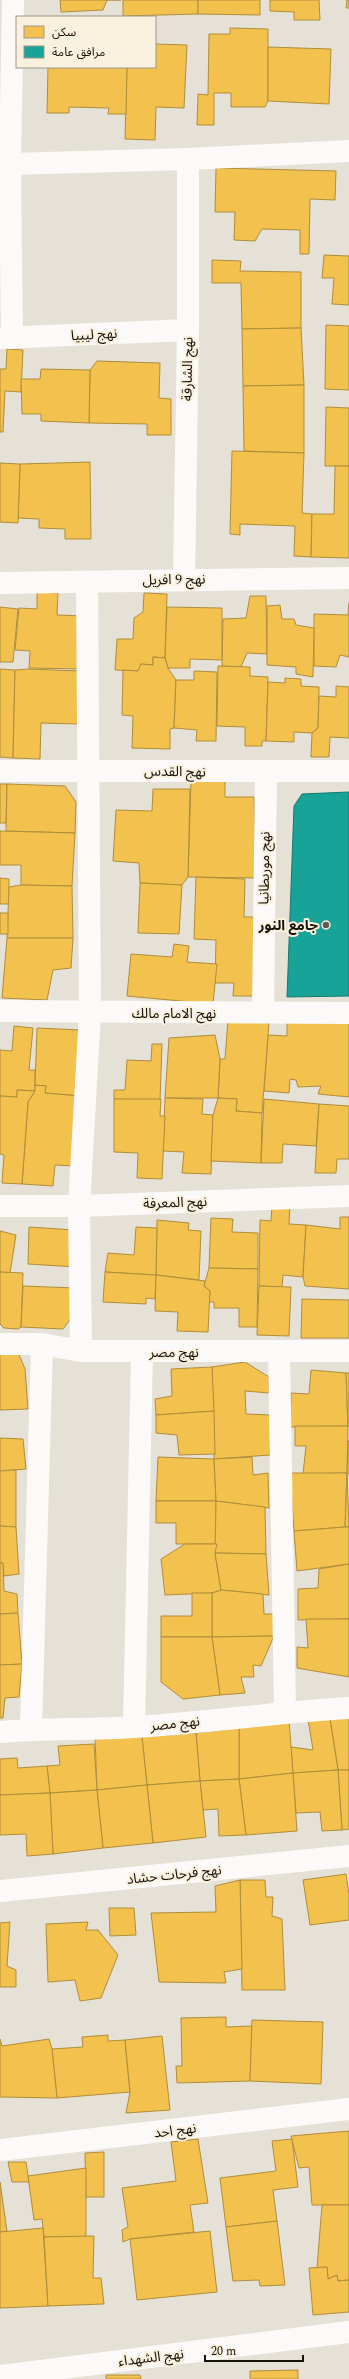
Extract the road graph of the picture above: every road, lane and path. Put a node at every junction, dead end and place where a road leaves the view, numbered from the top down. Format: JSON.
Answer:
{"nodes":[{"id":1,"x":13,"y":0,"type":"edge"},
{"id":2,"x":349,"y":151,"type":"edge"},
{"id":3,"x":188,"y":159,"type":"junction"},
{"id":4,"x":10,"y":164,"type":"junction"},
{"id":5,"x":188,"y":330,"type":"junction"},
{"id":6,"x":6,"y":338,"type":"edge"},
{"id":7,"x":349,"y":578,"type":"edge"},
{"id":8,"x":184,"y":579,"type":"junction"},
{"id":9,"x":87,"y":582,"type":"junction"},
{"id":10,"x":0,"y":583,"type":"edge"},
{"id":11,"x":89,"y":770,"type":"junction"},
{"id":12,"x":0,"y":771,"type":"edge"},
{"id":13,"x":349,"y":771,"type":"edge"},
{"id":14,"x":266,"y":772,"type":"junction"},
{"id":15,"x":0,"y":1011,"type":"edge"},
{"id":16,"x":263,"y":1012,"type":"junction"},
{"id":17,"x":90,"y":1013,"type":"junction"},
{"id":18,"x":349,"y":1013,"type":"edge"},
{"id":19,"x":349,"y":1196,"type":"edge"},
{"id":20,"x":0,"y":1206,"type":"edge"},
{"id":21,"x":79,"y":1206,"type":"junction"},
{"id":22,"x":0,"y":1344,"type":"edge"},
{"id":23,"x":42,"y":1344,"type":"junction"},
{"id":24,"x":81,"y":1351,"type":"junction"},
{"id":25,"x":279,"y":1351,"type":"junction"},
{"id":26,"x":349,"y":1351,"type":"edge"},
{"id":27,"x":142,"y":1352,"type":"junction"},
{"id":28,"x":349,"y":1708,"type":"edge"},
{"id":29,"x":285,"y":1712,"type":"junction"},
{"id":30,"x":134,"y":1727,"type":"junction"},
{"id":31,"x":31,"y":1729,"type":"junction"},
{"id":32,"x":0,"y":1732,"type":"edge"},
{"id":33,"x":349,"y":1856,"type":"edge"},
{"id":34,"x":0,"y":1892,"type":"edge"},
{"id":35,"x":349,"y":2110,"type":"edge"},
{"id":36,"x":0,"y":2150,"type":"edge"},
{"id":37,"x":349,"y":2332,"type":"edge"},
{"id":38,"x":0,"y":2376,"type":"edge"}],
"edges":[{"from":1,"to":4,"type":"street"},
{"from":2,"to":3,"type":"street"},
{"from":3,"to":4,"type":"street"},
{"from":3,"to":5,"type":"street","name":"نهج الشارقة"},
{"from":4,"to":6,"type":"street"},
{"from":5,"to":6,"type":"street","name":"نهج ليبيا"},
{"from":5,"to":8,"type":"street","name":"نهج الشارقة"},
{"from":7,"to":8,"type":"street","name":"نهج 9 افريل"},
{"from":8,"to":9,"type":"street","name":"نهج 9 افريل"},
{"from":9,"to":10,"type":"street","name":"نهج 9 افريل"},
{"from":9,"to":11,"type":"street"},
{"from":11,"to":12,"type":"street","name":"نهج القدس"},
{"from":11,"to":14,"type":"street","name":"نهج القدس"},
{"from":11,"to":17,"type":"street"},
{"from":13,"to":14,"type":"street","name":"نهج القدس"},
{"from":14,"to":16,"type":"street","name":"نهج موريطانيا"},
{"from":15,"to":17,"type":"street","name":"نهج الامام مالك"},
{"from":16,"to":17,"type":"street","name":"نهج الامام مالك"},
{"from":16,"to":18,"type":"street","name":"نهج الامام مالك"},
{"from":17,"to":21,"type":"street"},
{"from":19,"to":21,"type":"street","name":"نهج المعرفة"},
{"from":20,"to":21,"type":"street","name":"نهج المعرفة"},
{"from":21,"to":24,"type":"street"},
{"from":22,"to":23,"type":"street","name":"نهج مصر"},
{"from":23,"to":24,"type":"street","name":"نهج مصر"},
{"from":23,"to":31,"type":"street"},
{"from":24,"to":27,"type":"street","name":"نهج مصر"},
{"from":25,"to":26,"type":"street","name":"نهج مصر"},
{"from":25,"to":27,"type":"street","name":"نهج مصر"},
{"from":25,"to":29,"type":"street"},
{"from":27,"to":30,"type":"street"},
{"from":28,"to":29,"type":"street","name":"نهج مصر"},
{"from":29,"to":30,"type":"street","name":"نهج مصر"},
{"from":30,"to":31,"type":"street","name":"نهج مصر"},
{"from":31,"to":32,"type":"street","name":"نهج مصر"},
{"from":33,"to":34,"type":"street","name":"نهج فرحات حشاد"},
{"from":35,"to":36,"type":"street","name":"نهج احد"},
{"from":37,"to":38,"type":"street","name":"نهج الشهداء"}]}
